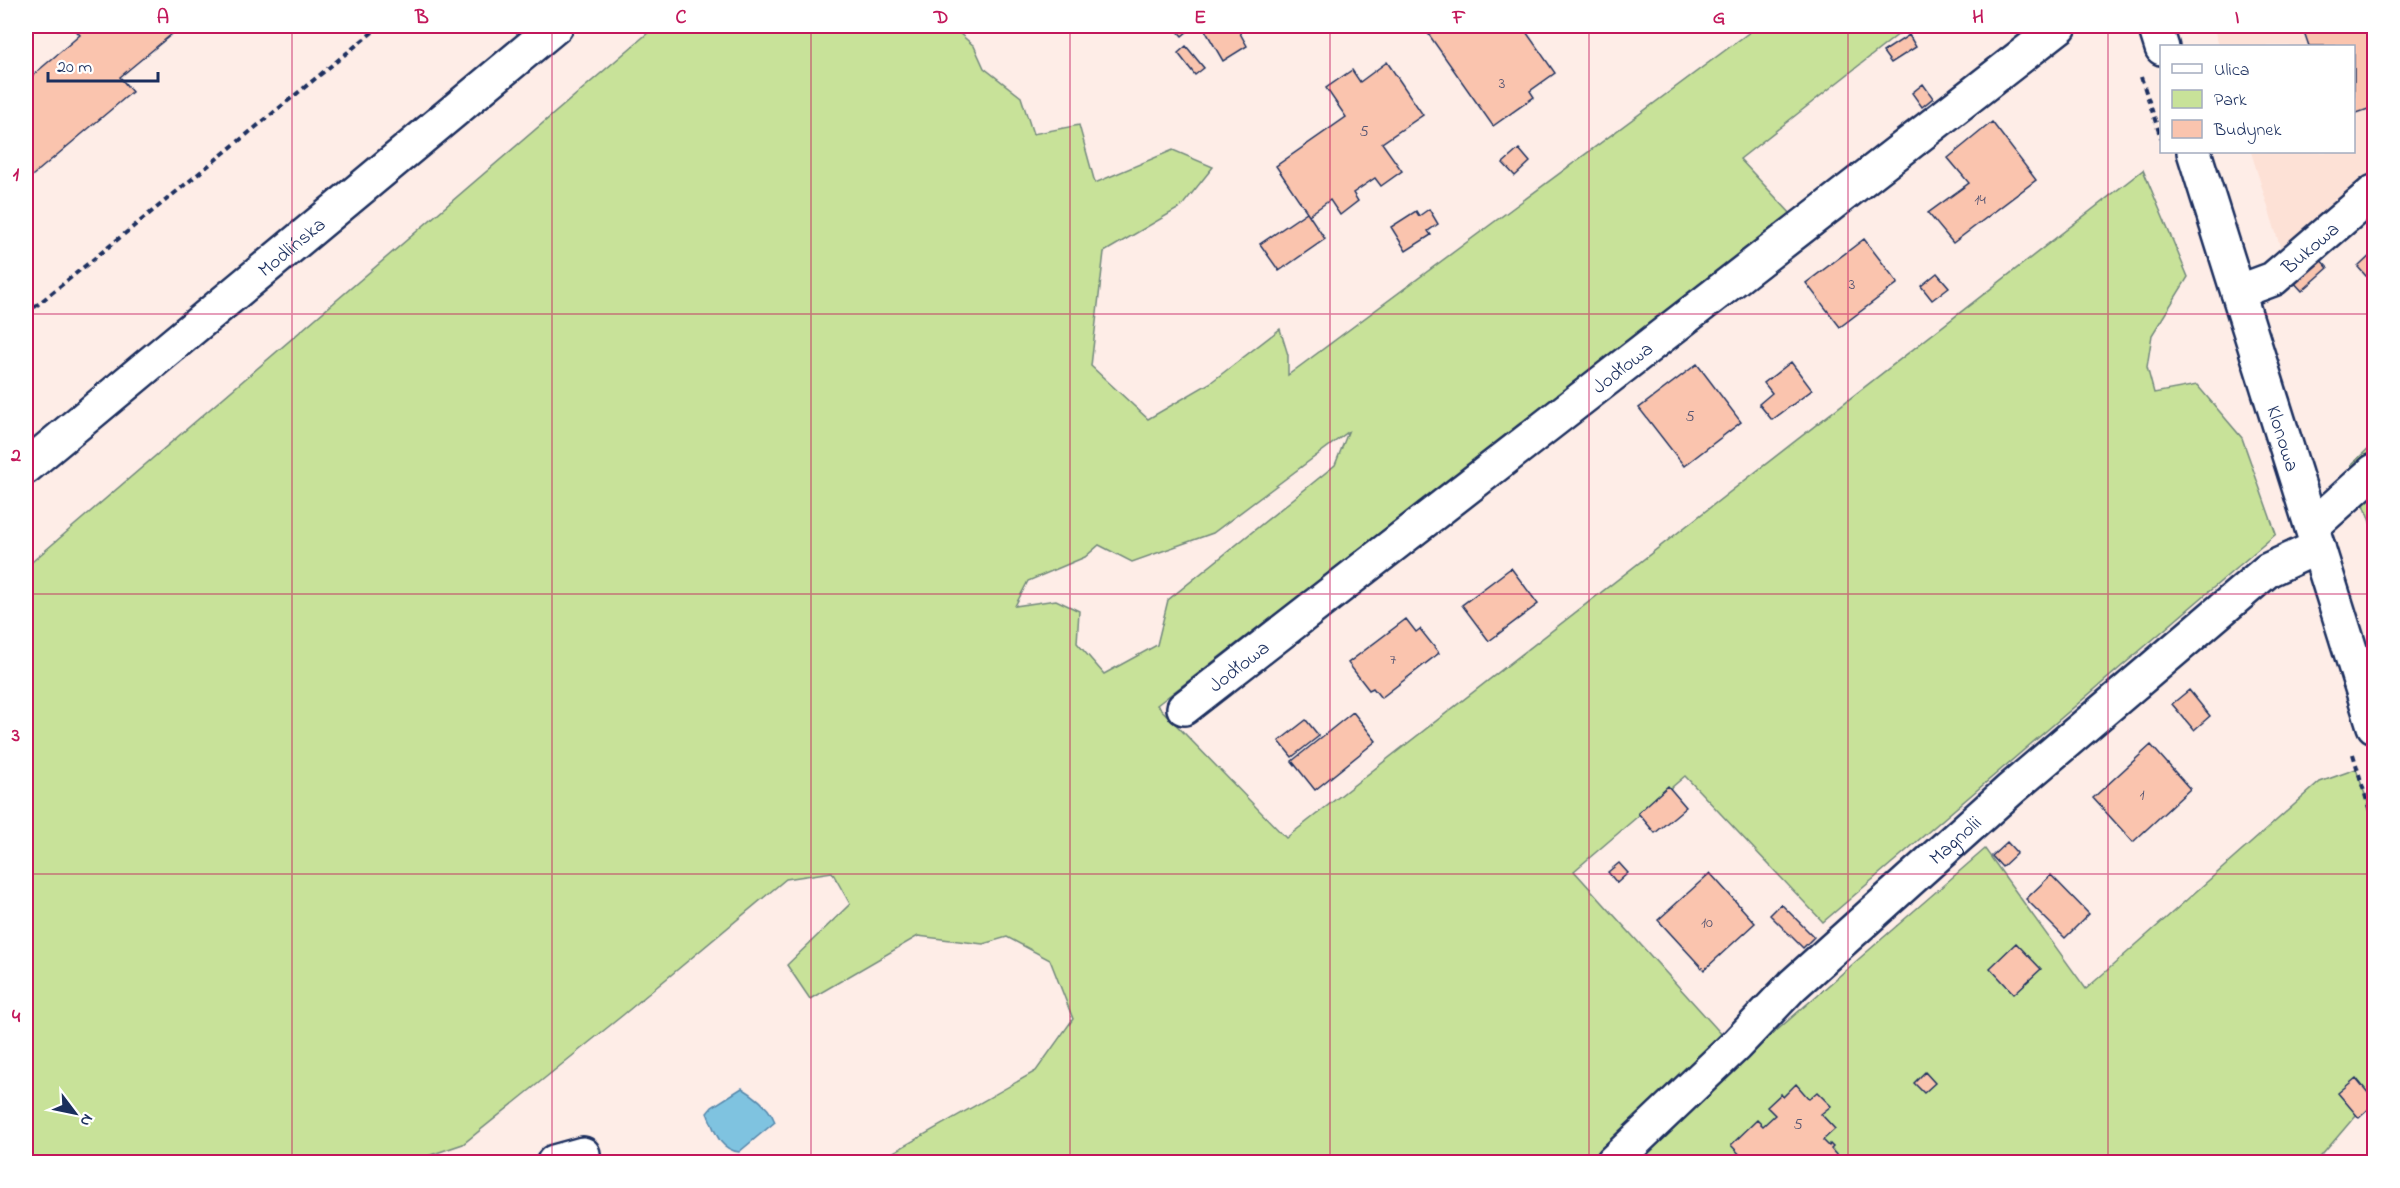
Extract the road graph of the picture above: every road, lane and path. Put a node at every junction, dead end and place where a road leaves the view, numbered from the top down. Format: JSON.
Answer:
{"nodes":[{"id":1,"x":380,"y":26,"type":"edge"},
{"id":2,"x":556,"y":26,"type":"edge"},
{"id":3,"x":2060,"y":26,"type":"edge"},
{"id":4,"x":2154,"y":26,"type":"edge"},
{"id":5,"x":2150,"y":57,"type":"edge"},
{"id":6,"x":2160,"y":125,"type":"edge"},
{"id":7,"x":2194,"y":153,"type":"edge"},
{"id":8,"x":2374,"y":192,"type":"edge"},
{"id":9,"x":2238,"y":292,"type":"junction"},
{"id":10,"x":26,"y":314,"type":"edge"},
{"id":11,"x":26,"y":467,"type":"edge"},
{"id":12,"x":2374,"y":471,"type":"edge"},
{"id":13,"x":2315,"y":537,"type":"junction"},
{"id":14,"x":1184,"y":708,"type":"dead end"},
{"id":15,"x":2374,"y":726,"type":"edge"},
{"id":16,"x":1613,"y":1162,"type":"edge"}],
"edges":[{"from":1,"to":10,"type":"path"},
{"from":2,"to":11,"type":"street","name":"Modlińska"},
{"from":3,"to":14,"type":"street","name":"Jodłowa"},
{"from":4,"to":5,"type":"street"},
{"from":5,"to":6,"type":"path"},
{"from":7,"to":9,"type":"street","name":"Klonowa"},
{"from":8,"to":9,"type":"street","name":"Bukowa"},
{"from":9,"to":13,"type":"street","name":"Klonowa"},
{"from":12,"to":13,"type":"street","name":"Magnolii"},
{"from":13,"to":15,"type":"street","name":"Klonowa"},
{"from":13,"to":16,"type":"street","name":"Magnolii"}]}
